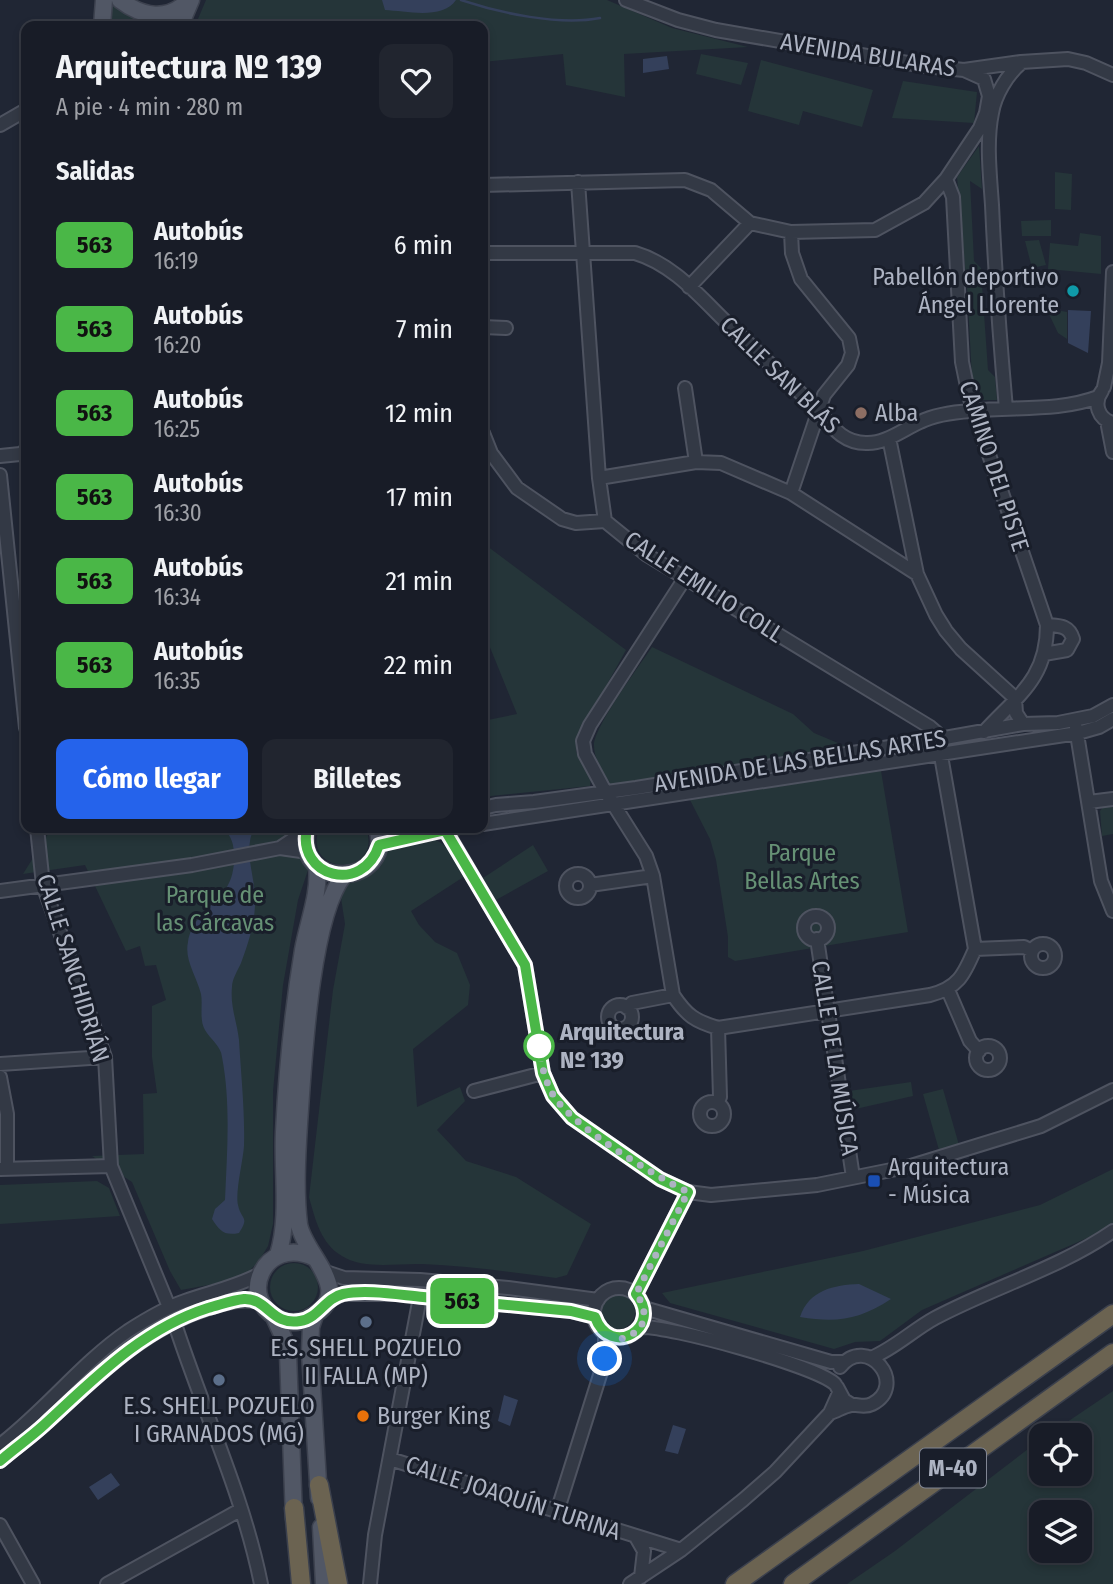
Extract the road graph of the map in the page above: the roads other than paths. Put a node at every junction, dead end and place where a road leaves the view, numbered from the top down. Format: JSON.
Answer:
{"nodes":[{"id":1,"x":103,"y":0,"type":"edge"},
{"id":2,"x":120,"y":0,"type":"edge"},
{"id":3,"x":190,"y":0,"type":"edge"},
{"id":4,"x":626,"y":0,"type":"edge"},
{"id":5,"x":102,"y":21,"type":"edge"},
{"id":6,"x":182,"y":21,"type":"edge"},
{"id":7,"x":1021,"y":62,"type":"junction"},
{"id":8,"x":964,"y":70,"type":"junction"},
{"id":9,"x":1113,"y":75,"type":"edge"},
{"id":10,"x":985,"y":79,"type":"junction"},
{"id":11,"x":1005,"y":84,"type":"junction"},
{"id":12,"x":21,"y":113,"type":"edge"},
{"id":13,"x":0,"y":125,"type":"edge"},
{"id":14,"x":946,"y":179,"type":"junction"},
{"id":15,"x":578,"y":182,"type":"junction"},
{"id":16,"x":488,"y":185,"type":"edge"},
{"id":17,"x":750,"y":223,"type":"junction"},
{"id":18,"x":792,"y":232,"type":"junction"},
{"id":19,"x":583,"y":252,"type":"junction"},
{"id":20,"x":488,"y":253,"type":"edge"},
{"id":21,"x":1113,"y":272,"type":"edge"},
{"id":22,"x":689,"y":287,"type":"junction"},
{"id":23,"x":488,"y":327,"type":"edge"},
{"id":24,"x":506,"y":328,"type":"dead end"},
{"id":25,"x":685,"y":388,"type":"dead end"},
{"id":26,"x":1105,"y":389,"type":"edge"},
{"id":27,"x":1076,"y":405,"type":"junction"},
{"id":28,"x":1006,"y":409,"type":"junction"},
{"id":29,"x":818,"y":410,"type":"junction"},
{"id":30,"x":973,"y":411,"type":"junction"},
{"id":31,"x":1106,"y":419,"type":"edge"},
{"id":32,"x":889,"y":438,"type":"junction"},
{"id":33,"x":488,"y":446,"type":"edge"},
{"id":34,"x":1113,"y":452,"type":"edge"},
{"id":35,"x":21,"y":454,"type":"edge"},
{"id":36,"x":0,"y":456,"type":"edge"},
{"id":37,"x":696,"y":463,"type":"junction"},
{"id":38,"x":0,"y":475,"type":"edge"},
{"id":39,"x":599,"y":478,"type":"junction"},
{"id":40,"x":791,"y":493,"type":"junction"},
{"id":41,"x":2,"y":517,"type":"edge"},
{"id":42,"x":605,"y":521,"type":"junction"},
{"id":43,"x":917,"y":574,"type":"junction"},
{"id":44,"x":685,"y":578,"type":"junction"},
{"id":45,"x":1047,"y":625,"type":"junction"},
{"id":46,"x":1044,"y":654,"type":"junction"},
{"id":47,"x":21,"y":684,"type":"edge"},
{"id":48,"x":1015,"y":698,"type":"junction"},
{"id":49,"x":1113,"y":705,"type":"edge"},
{"id":50,"x":1113,"y":719,"type":"edge"},
{"id":51,"x":1023,"y":723,"type":"junction"},
{"id":52,"x":1076,"y":727,"type":"junction"},
{"id":53,"x":984,"y":732,"type":"junction"},
{"id":54,"x":939,"y":739,"type":"junction"},
{"id":55,"x":942,"y":753,"type":"junction"},
{"id":56,"x":605,"y":791,"type":"junction"},
{"id":57,"x":1113,"y":799,"type":"edge"},
{"id":58,"x":1089,"y":802,"type":"junction"},
{"id":59,"x":615,"y":804,"type":"junction"},
{"id":60,"x":488,"y":806,"type":"edge"},
{"id":61,"x":488,"y":823,"type":"edge"},
{"id":62,"x":38,"y":833,"type":"edge"},
{"id":63,"x":301,"y":833,"type":"edge"},
{"id":64,"x":308,"y":833,"type":"edge"},
{"id":65,"x":378,"y":833,"type":"edge"},
{"id":66,"x":433,"y":833,"type":"edge"},
{"id":67,"x":453,"y":833,"type":"edge"},
{"id":68,"x":379,"y":845,"type":"junction"},
{"id":69,"x":280,"y":848,"type":"junction"},
{"id":70,"x":313,"y":859,"type":"junction"},
{"id":71,"x":344,"y":875,"type":"junction"},
{"id":72,"x":653,"y":876,"type":"junction"},
{"id":73,"x":43,"y":885,"type":"junction"},
{"id":74,"x":590,"y":885,"type":"dead end"},
{"id":75,"x":0,"y":891,"type":"edge"},
{"id":76,"x":1113,"y":911,"type":"edge"},
{"id":77,"x":817,"y":939,"type":"dead end"},
{"id":78,"x":975,"y":949,"type":"junction"},
{"id":79,"x":1032,"y":951,"type":"dead end"},
{"id":80,"x":948,"y":990,"type":"junction"},
{"id":81,"x":673,"y":995,"type":"junction"},
{"id":82,"x":627,"y":1008,"type":"dead end"},
{"id":83,"x":830,"y":1011,"type":"junction"},
{"id":84,"x":718,"y":1028,"type":"junction"},
{"id":85,"x":979,"y":1051,"type":"dead end"},
{"id":86,"x":105,"y":1057,"type":"junction"},
{"id":87,"x":0,"y":1064,"type":"edge"},
{"id":88,"x":543,"y":1073,"type":"junction"},
{"id":89,"x":0,"y":1077,"type":"edge"},
{"id":90,"x":1113,"y":1090,"type":"edge"},
{"id":91,"x":474,"y":1091,"type":"dead end"},
{"id":92,"x":717,"y":1103,"type":"dead end"},
{"id":93,"x":111,"y":1166,"type":"junction"},
{"id":94,"x":3,"y":1169,"type":"edge"},
{"id":95,"x":853,"y":1177,"type":"junction"},
{"id":96,"x":688,"y":1192,"type":"junction"},
{"id":97,"x":1113,"y":1231,"type":"edge"},
{"id":98,"x":278,"y":1255,"type":"junction"},
{"id":99,"x":315,"y":1258,"type":"junction"},
{"id":100,"x":326,"y":1272,"type":"junction"},
{"id":101,"x":260,"y":1274,"type":"junction"},
{"id":102,"x":636,"y":1294,"type":"junction"},
{"id":103,"x":420,"y":1297,"type":"junction"},
{"id":104,"x":598,"y":1300,"type":"junction"},
{"id":105,"x":261,"y":1302,"type":"junction"},
{"id":106,"x":326,"y":1302,"type":"junction"},
{"id":107,"x":169,"y":1307,"type":"junction"},
{"id":108,"x":644,"y":1308,"type":"junction"},
{"id":109,"x":1113,"y":1314,"type":"edge"},
{"id":110,"x":315,"y":1315,"type":"junction"},
{"id":111,"x":274,"y":1317,"type":"junction"},
{"id":112,"x":595,"y":1317,"type":"junction"},
{"id":113,"x":174,"y":1321,"type":"junction"},
{"id":114,"x":640,"y":1327,"type":"junction"},
{"id":115,"x":605,"y":1333,"type":"junction"},
{"id":116,"x":624,"y":1338,"type":"junction"},
{"id":117,"x":902,"y":1341,"type":"junction"},
{"id":118,"x":1113,"y":1353,"type":"edge"},
{"id":119,"x":872,"y":1358,"type":"junction"},
{"id":120,"x":605,"y":1359,"type":"junction"},
{"id":121,"x":844,"y":1362,"type":"junction"},
{"id":122,"x":884,"y":1371,"type":"junction"},
{"id":123,"x":837,"y":1389,"type":"junction"},
{"id":124,"x":852,"y":1405,"type":"junction"},
{"id":125,"x":830,"y":1413,"type":"junction"},
{"id":126,"x":0,"y":1445,"type":"edge"},
{"id":127,"x":390,"y":1459,"type":"junction"},
{"id":128,"x":0,"y":1461,"type":"edge"},
{"id":129,"x":319,"y":1485,"type":"junction"},
{"id":130,"x":294,"y":1508,"type":"junction"},
{"id":131,"x":240,"y":1510,"type":"junction"},
{"id":132,"x":557,"y":1512,"type":"junction"},
{"id":133,"x":0,"y":1525,"type":"edge"},
{"id":134,"x":636,"y":1536,"type":"junction"},
{"id":135,"x":681,"y":1550,"type":"junction"},
{"id":136,"x":757,"y":1569,"type":"junction"},
{"id":137,"x":642,"y":1577,"type":"junction"},
{"id":138,"x":33,"y":1584,"type":"edge"},
{"id":139,"x":107,"y":1584,"type":"edge"},
{"id":140,"x":261,"y":1584,"type":"edge"},
{"id":141,"x":294,"y":1584,"type":"edge"},
{"id":142,"x":301,"y":1584,"type":"edge"},
{"id":143,"x":324,"y":1584,"type":"edge"},
{"id":144,"x":338,"y":1584,"type":"edge"},
{"id":145,"x":370,"y":1584,"type":"edge"},
{"id":146,"x":630,"y":1584,"type":"edge"},
{"id":147,"x":723,"y":1584,"type":"edge"},
{"id":148,"x":734,"y":1584,"type":"edge"},
{"id":149,"x":793,"y":1584,"type":"edge"}],
"edges":[{"from":1,"to":5,"type":"main road"},
{"from":2,"to":3,"type":"main road"},
{"from":3,"to":6,"type":"main road"},
{"from":4,"to":8,"type":"street","name":"AVENIDA BULARAS"},
{"from":7,"to":8,"type":"street","name":"AVENIDA BULARAS"},
{"from":7,"to":9,"type":"street","name":"AVENIDA BULARAS"},
{"from":7,"to":11,"type":"street","name":"CAMINO DEL PISTE"},
{"from":8,"to":10,"type":"street"},
{"from":10,"to":11,"type":"street"},
{"from":10,"to":14,"type":"street"},
{"from":11,"to":28,"type":"street","name":"CAMINO DEL PISTE"},
{"from":12,"to":13,"type":"street"},
{"from":14,"to":18,"type":"street"},
{"from":14,"to":30,"type":"street","name":"CAMINO DEL PISTE"},
{"from":15,"to":16,"type":"street"},
{"from":15,"to":17,"type":"street"},
{"from":15,"to":19,"type":"street"},
{"from":17,"to":18,"type":"street"},
{"from":17,"to":22,"type":"street"},
{"from":18,"to":29,"type":"street"},
{"from":19,"to":20,"type":"street","name":"CALLE SAN BLÁS"},
{"from":19,"to":22,"type":"street","name":"CALLE SAN BLÁS"},
{"from":19,"to":39,"type":"street"},
{"from":21,"to":26,"type":"street"},
{"from":22,"to":29,"type":"street","name":"CALLE SAN BLÁS"},
{"from":23,"to":24,"type":"street"},
{"from":25,"to":37,"type":"street"},
{"from":26,"to":27,"type":"street","name":"CALLE SAN BLÁS"},
{"from":26,"to":31,"type":"street"},
{"from":27,"to":28,"type":"street","name":"CALLE SAN BLÁS"},
{"from":27,"to":31,"type":"street","name":"CALLE SAN BLÁS"},
{"from":28,"to":30,"type":"street","name":"CALLE SAN BLÁS"},
{"from":29,"to":32,"type":"street","name":"CALLE SAN BLÁS"},
{"from":29,"to":40,"type":"street"},
{"from":30,"to":32,"type":"street","name":"CALLE SAN BLÁS"},
{"from":30,"to":45,"type":"street","name":"CAMINO DEL PISTE"},
{"from":31,"to":34,"type":"street"},
{"from":32,"to":43,"type":"street"},
{"from":33,"to":42,"type":"street","name":"CALLE EMILIO COLL"},
{"from":35,"to":36,"type":"street"},
{"from":37,"to":39,"type":"street"},
{"from":37,"to":40,"type":"street"},
{"from":38,"to":41,"type":"street"},
{"from":39,"to":42,"type":"street"},
{"from":40,"to":43,"type":"street"},
{"from":41,"to":47,"type":"street"},
{"from":42,"to":44,"type":"street","name":"CALLE EMILIO COLL"},
{"from":43,"to":48,"type":"street"},
{"from":44,"to":54,"type":"street","name":"CALLE EMILIO COLL"},
{"from":44,"to":56,"type":"street"},
{"from":45,"to":46,"type":"street","name":"CAMINO DEL PISTE"},
{"from":45,"to":46,"type":"street"},
{"from":46,"to":48,"type":"street","name":"CAMINO DEL PISTE"},
{"from":48,"to":51,"type":"street"},
{"from":48,"to":53,"type":"street","name":"CAMINO DEL PISTE"},
{"from":49,"to":52,"type":"street","name":"AVENIDA DE LAS BELLAS ARTES"},
{"from":50,"to":52,"type":"street","name":"AVENIDA DE LAS BELLAS ARTES"},
{"from":51,"to":52,"type":"street","name":"AVENIDA DE LAS BELLAS ARTES"},
{"from":51,"to":53,"type":"street","name":"AVENIDA DE LAS BELLAS ARTES"},
{"from":52,"to":55,"type":"street","name":"AVENIDA DE LAS BELLAS ARTES"},
{"from":52,"to":58,"type":"street"},
{"from":53,"to":54,"type":"street","name":"AVENIDA DE LAS BELLAS ARTES"},
{"from":54,"to":55,"type":"street"},
{"from":54,"to":56,"type":"street","name":"AVENIDA DE LAS BELLAS ARTES"},
{"from":55,"to":59,"type":"street","name":"AVENIDA DE LAS BELLAS ARTES"},
{"from":55,"to":78,"type":"street"},
{"from":56,"to":59,"type":"street"},
{"from":56,"to":60,"type":"street","name":"AVENIDA DE LAS BELLAS ARTES"},
{"from":57,"to":58,"type":"street"},
{"from":58,"to":76,"type":"street"},
{"from":59,"to":61,"type":"street","name":"AVENIDA DE LAS BELLAS ARTES"},
{"from":59,"to":72,"type":"street"},
{"from":62,"to":73,"type":"street","name":"CALLE SANCHIDRIÁN"},
{"from":63,"to":69,"type":"street"},
{"from":64,"to":70,"type":"main road"},
{"from":65,"to":68,"type":"main road"},
{"from":66,"to":68,"type":"street"},
{"from":67,"to":88,"type":"street"},
{"from":68,"to":71,"type":"main road"},
{"from":69,"to":70,"type":"street"},
{"from":69,"to":73,"type":"street"},
{"from":70,"to":71,"type":"main road"},
{"from":70,"to":98,"type":"main road"},
{"from":71,"to":99,"type":"main road"},
{"from":72,"to":74,"type":"street"},
{"from":72,"to":81,"type":"street"},
{"from":73,"to":75,"type":"street"},
{"from":73,"to":86,"type":"street","name":"CALLE SANCHIDRIÁN"},
{"from":77,"to":83,"type":"street","name":"CALLE DE LA MÚSICA"},
{"from":78,"to":79,"type":"street"},
{"from":78,"to":80,"type":"street"},
{"from":80,"to":83,"type":"street"},
{"from":80,"to":85,"type":"street"},
{"from":81,"to":82,"type":"street"},
{"from":81,"to":84,"type":"street"},
{"from":83,"to":84,"type":"street"},
{"from":83,"to":95,"type":"street","name":"CALLE DE LA MÚSICA"},
{"from":84,"to":92,"type":"street"},
{"from":86,"to":87,"type":"street"},
{"from":86,"to":93,"type":"street","name":"CALLE SANCHIDRIÁN"},
{"from":88,"to":91,"type":"street"},
{"from":88,"to":96,"type":"street"},
{"from":89,"to":94,"type":"street"},
{"from":90,"to":95,"type":"street"},
{"from":93,"to":94,"type":"street"},
{"from":93,"to":107,"type":"street","name":"CALLE SANCHIDRIÁN"},
{"from":95,"to":96,"type":"street"},
{"from":96,"to":102,"type":"street"},
{"from":97,"to":117,"type":"street"},
{"from":98,"to":99,"type":"main road"},
{"from":98,"to":101,"type":"main road"},
{"from":99,"to":100,"type":"main road"},
{"from":100,"to":104,"type":"street"},
{"from":100,"to":106,"type":"main road"},
{"from":101,"to":105,"type":"main road"},
{"from":101,"to":107,"type":"street"},
{"from":102,"to":104,"type":"street"},
{"from":102,"to":108,"type":"street"},
{"from":103,"to":106,"type":"street"},
{"from":103,"to":112,"type":"street"},
{"from":103,"to":127,"type":"street"},
{"from":104,"to":112,"type":"street"},
{"from":105,"to":111,"type":"main road"},
{"from":105,"to":113,"type":"street"},
{"from":106,"to":110,"type":"main road"},
{"from":107,"to":126,"type":"street"},
{"from":108,"to":114,"type":"street"},
{"from":108,"to":121,"type":"street"},
{"from":109,"to":136,"type":"highway","number":"M-40"},
{"from":110,"to":111,"type":"main road"},
{"from":110,"to":129,"type":"main road"},
{"from":111,"to":130,"type":"main road"},
{"from":112,"to":115,"type":"street"},
{"from":113,"to":128,"type":"street"},
{"from":113,"to":131,"type":"street"},
{"from":114,"to":116,"type":"street"},
{"from":114,"to":123,"type":"street"},
{"from":115,"to":116,"type":"street"},
{"from":115,"to":120,"type":"street"},
{"from":116,"to":120,"type":"street"},
{"from":117,"to":119,"type":"street"},
{"from":117,"to":122,"type":"street"},
{"from":118,"to":149,"type":"highway","number":"M-40"},
{"from":119,"to":121,"type":"street"},
{"from":119,"to":122,"type":"street"},
{"from":120,"to":132,"type":"street"},
{"from":121,"to":123,"type":"street"},
{"from":122,"to":124,"type":"street"},
{"from":123,"to":124,"type":"street"},
{"from":123,"to":125,"type":"street"},
{"from":124,"to":125,"type":"street"},
{"from":125,"to":135,"type":"street"},
{"from":127,"to":132,"type":"street","name":"CALLE JOAQUÍN TURINA"},
{"from":127,"to":145,"type":"street"},
{"from":129,"to":143,"type":"main road"},
{"from":129,"to":144,"type":"highway"},
{"from":130,"to":141,"type":"main road"},
{"from":130,"to":142,"type":"highway"},
{"from":131,"to":139,"type":"street"},
{"from":131,"to":140,"type":"street"},
{"from":132,"to":134,"type":"street","name":"CALLE JOAQUÍN TURINA"},
{"from":133,"to":138,"type":"street"},
{"from":134,"to":135,"type":"street","name":"CALLE JOAQUÍN TURINA"},
{"from":134,"to":137,"type":"street","name":"CALLE JOAQUÍN TURINA"},
{"from":135,"to":137,"type":"street"},
{"from":136,"to":147,"type":"highway"},
{"from":136,"to":148,"type":"highway","number":"M-40"},
{"from":137,"to":146,"type":"street"}]}
